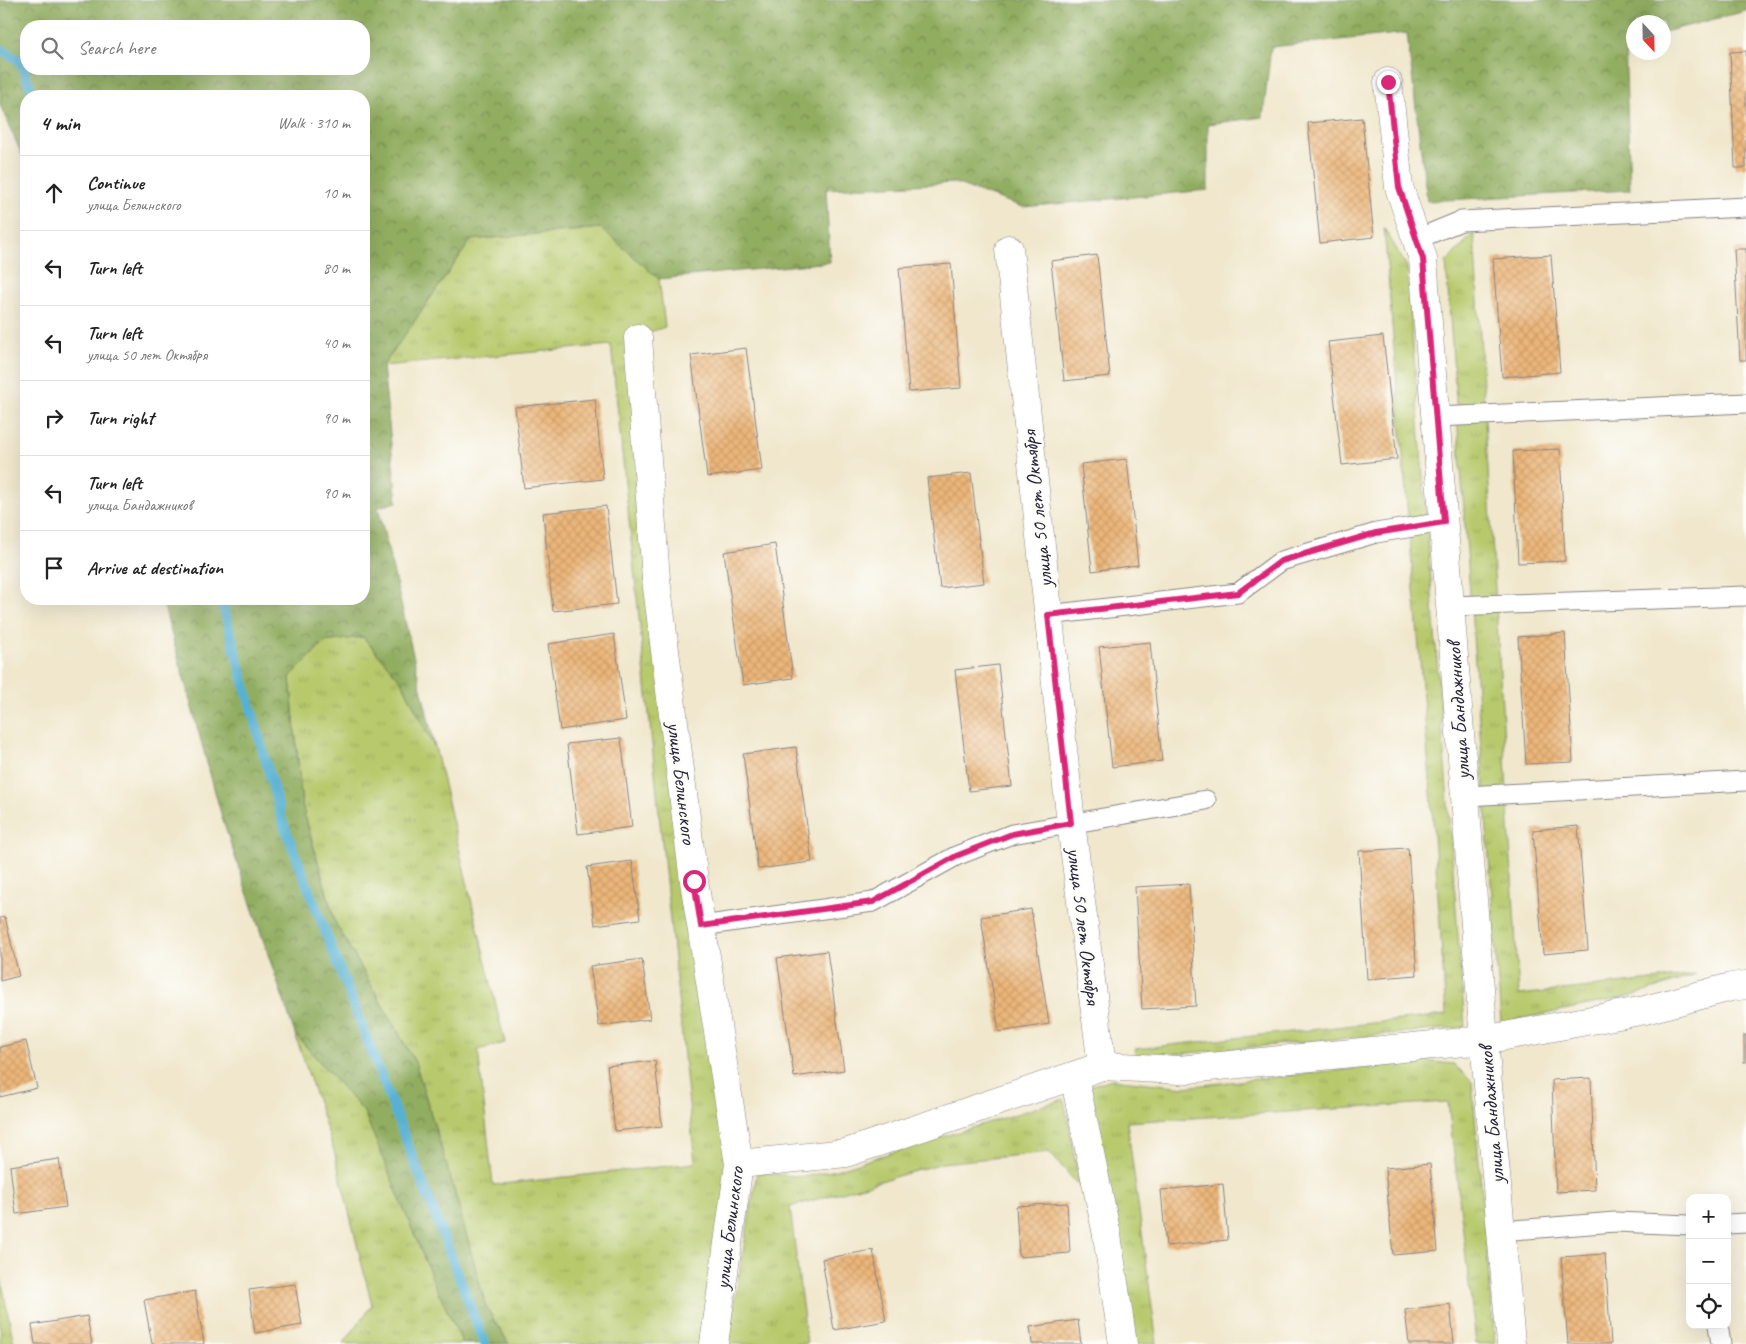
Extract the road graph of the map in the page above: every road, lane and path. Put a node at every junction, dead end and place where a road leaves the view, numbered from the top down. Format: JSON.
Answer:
{"nodes":[{"id":1,"x":1388,"y":82,"type":"dead end"},
{"id":2,"x":1746,"y":207,"type":"edge"},
{"id":3,"x":1416,"y":239,"type":"junction"},
{"id":4,"x":1009,"y":249,"type":"dead end"},
{"id":5,"x":638,"y":338,"type":"dead end"},
{"id":6,"x":1746,"y":403,"type":"edge"},
{"id":7,"x":1436,"y":417,"type":"junction"},
{"id":8,"x":1444,"y":522,"type":"junction"},
{"id":9,"x":1746,"y":596,"type":"edge"},
{"id":10,"x":1450,"y":606,"type":"junction"},
{"id":11,"x":1048,"y":615,"type":"junction"},
{"id":12,"x":1746,"y":780,"type":"edge"},
{"id":13,"x":1465,"y":796,"type":"junction"},
{"id":14,"x":1206,"y":800,"type":"dead end"},
{"id":15,"x":1071,"y":823,"type":"junction"},
{"id":16,"x":701,"y":926,"type":"junction"},
{"id":17,"x":1746,"y":984,"type":"edge"},
{"id":18,"x":1484,"y":1040,"type":"junction"},
{"id":19,"x":1102,"y":1066,"type":"junction"},
{"id":20,"x":1074,"y":1076,"type":"junction"},
{"id":21,"x":739,"y":1164,"type":"junction"},
{"id":22,"x":1746,"y":1223,"type":"edge"},
{"id":23,"x":1731,"y":1224,"type":"edge"},
{"id":24,"x":1686,"y":1225,"type":"edge"},
{"id":25,"x":1501,"y":1231,"type":"junction"},
{"id":26,"x":1718,"y":1329,"type":"edge"},
{"id":27,"x":714,"y":1344,"type":"edge"},
{"id":28,"x":1123,"y":1344,"type":"edge"},
{"id":29,"x":1511,"y":1344,"type":"edge"},
{"id":30,"x":1720,"y":1344,"type":"edge"}],
"edges":[{"from":1,"to":3,"type":"street","name":"улица Бандажников"},
{"from":2,"to":3,"type":"lane"},
{"from":3,"to":7,"type":"street","name":"улица Бандажников"},
{"from":4,"to":11,"type":"street","name":"улица 50 лет Октября"},
{"from":5,"to":16,"type":"street","name":"улица Белинского"},
{"from":6,"to":7,"type":"lane"},
{"from":7,"to":8,"type":"street","name":"улица Бандажников"},
{"from":8,"to":10,"type":"street","name":"улица Бандажников"},
{"from":8,"to":11,"type":"lane"},
{"from":9,"to":10,"type":"lane"},
{"from":10,"to":13,"type":"street","name":"улица Бандажников"},
{"from":11,"to":15,"type":"street","name":"улица 50 лет Октября"},
{"from":12,"to":13,"type":"lane"},
{"from":13,"to":18,"type":"street","name":"улица Бандажников"},
{"from":14,"to":15,"type":"lane"},
{"from":15,"to":16,"type":"lane"},
{"from":15,"to":19,"type":"street","name":"улица 50 лет Октября"},
{"from":16,"to":21,"type":"street","name":"улица Белинского"},
{"from":17,"to":18,"type":"street"},
{"from":18,"to":19,"type":"street"},
{"from":18,"to":25,"type":"street","name":"улица Бандажников"},
{"from":19,"to":20,"type":"street"},
{"from":20,"to":21,"type":"street"},
{"from":20,"to":28,"type":"street"},
{"from":21,"to":27,"type":"street","name":"улица Белинского"},
{"from":22,"to":23,"type":"lane"},
{"from":24,"to":25,"type":"lane"},
{"from":25,"to":29,"type":"street","name":"улица Бандажников"},
{"from":26,"to":30,"type":"lane"}]}
